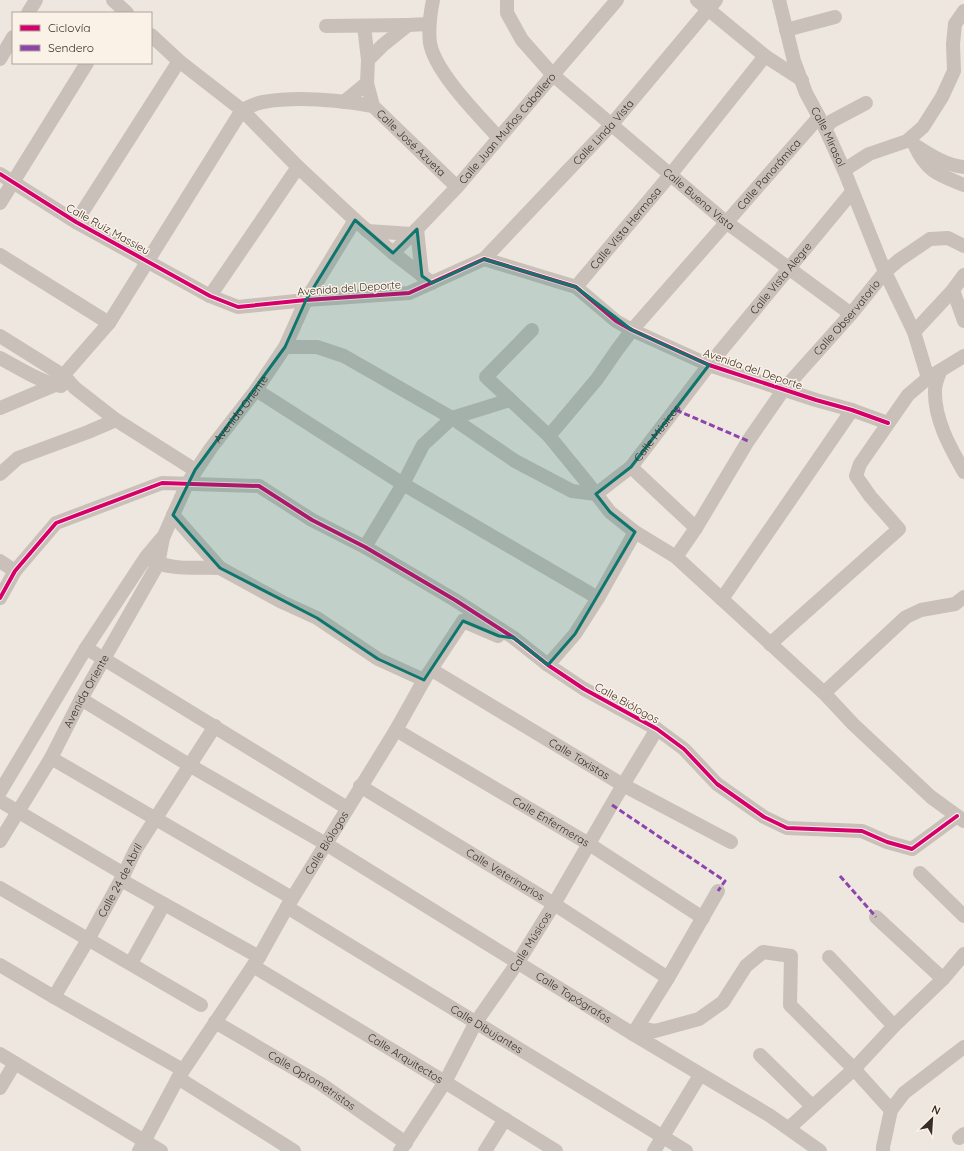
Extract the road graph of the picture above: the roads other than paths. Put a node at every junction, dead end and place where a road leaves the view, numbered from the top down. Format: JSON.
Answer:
{"nodes":[{"id":1,"x":36,"y":0,"type":"edge"},
{"id":2,"x":433,"y":0,"type":"edge"},
{"id":3,"x":507,"y":0,"type":"edge"},
{"id":4,"x":617,"y":0,"type":"edge"},
{"id":5,"x":696,"y":0,"type":"edge"},
{"id":6,"x":779,"y":0,"type":"edge"},
{"id":7,"x":712,"y":4,"type":"edge"},
{"id":8,"x":964,"y":11,"type":"edge"},
{"id":9,"x":29,"y":12,"type":"edge"},
{"id":10,"x":835,"y":17,"type":"dead end"},
{"id":11,"x":429,"y":24,"type":"junction"},
{"id":12,"x":408,"y":25,"type":"junction"},
{"id":13,"x":326,"y":26,"type":"dead end"},
{"id":14,"x":364,"y":26,"type":"junction"},
{"id":15,"x":786,"y":30,"type":"junction"},
{"id":16,"x":152,"y":36,"type":"edge"},
{"id":17,"x":12,"y":39,"type":"edge"},
{"id":18,"x":765,"y":56,"type":"junction"},
{"id":19,"x":0,"y":58,"type":"edge"},
{"id":20,"x":368,"y":60,"type":"junction"},
{"id":21,"x":179,"y":61,"type":"junction"},
{"id":22,"x":86,"y":64,"type":"edge"},
{"id":23,"x":553,"y":74,"type":"junction"},
{"id":24,"x":802,"y":80,"type":"junction"},
{"id":25,"x":367,"y":83,"type":"junction"},
{"id":26,"x":344,"y":102,"type":"junction"},
{"id":27,"x":866,"y":102,"type":"dead end"},
{"id":28,"x":373,"y":106,"type":"junction"},
{"id":29,"x":242,"y":110,"type":"junction"},
{"id":30,"x":822,"y":122,"type":"junction"},
{"id":31,"x":612,"y":124,"type":"junction"},
{"id":32,"x":498,"y":137,"type":"junction"},
{"id":33,"x":911,"y":143,"type":"junction"},
{"id":34,"x":298,"y":167,"type":"junction"},
{"id":35,"x":964,"y":167,"type":"edge"},
{"id":36,"x":844,"y":170,"type":"junction"},
{"id":37,"x":0,"y":174,"type":"edge"},
{"id":38,"x":670,"y":174,"type":"junction"},
{"id":39,"x":14,"y":182,"type":"junction"},
{"id":40,"x":964,"y":185,"type":"edge"},
{"id":41,"x":457,"y":187,"type":"junction"},
{"id":42,"x":852,"y":192,"type":"junction"},
{"id":43,"x":0,"y":203,"type":"edge"},
{"id":44,"x":355,"y":220,"type":"junction"},
{"id":45,"x":76,"y":222,"type":"junction"},
{"id":46,"x":726,"y":222,"type":"junction"},
{"id":47,"x":367,"y":231,"type":"junction"},
{"id":48,"x":414,"y":232,"type":"junction"},
{"id":49,"x":964,"y":246,"type":"edge"},
{"id":50,"x":393,"y":253,"type":"junction"},
{"id":51,"x":0,"y":255,"type":"edge"},
{"id":52,"x":484,"y":259,"type":"junction"},
{"id":53,"x":147,"y":261,"type":"junction"},
{"id":54,"x":789,"y":268,"type":"junction"},
{"id":55,"x":885,"y":272,"type":"junction"},
{"id":56,"x":964,"y":275,"type":"edge"},
{"id":57,"x":427,"y":279,"type":"junction"},
{"id":58,"x":576,"y":287,"type":"junction"},
{"id":59,"x":953,"y":290,"type":"junction"},
{"id":60,"x":210,"y":296,"type":"junction"},
{"id":61,"x":306,"y":300,"type":"junction"},
{"id":62,"x":851,"y":314,"type":"junction"},
{"id":63,"x":964,"y":321,"type":"edge"},
{"id":64,"x":109,"y":323,"type":"junction"},
{"id":65,"x":636,"y":325,"type":"junction"},
{"id":66,"x":532,"y":330,"type":"dead end"},
{"id":67,"x":914,"y":332,"type":"junction"},
{"id":68,"x":0,"y":336,"type":"edge"},
{"id":69,"x":285,"y":347,"type":"junction"},
{"id":70,"x":964,"y":356,"type":"edge"},
{"id":71,"x":0,"y":358,"type":"edge"},
{"id":72,"x":709,"y":365,"type":"junction"},
{"id":73,"x":934,"y":375,"type":"junction"},
{"id":74,"x":59,"y":381,"type":"junction"},
{"id":75,"x":784,"y":389,"type":"junction"},
{"id":76,"x":256,"y":390,"type":"junction"},
{"id":77,"x":510,"y":400,"type":"junction"},
{"id":78,"x":0,"y":408,"type":"edge"},
{"id":79,"x":852,"y":410,"type":"junction"},
{"id":80,"x":452,"y":418,"type":"junction"},
{"id":81,"x":116,"y":420,"type":"junction"},
{"id":82,"x":888,"y":423,"type":"junction"},
{"id":83,"x":548,"y":436,"type":"junction"},
{"id":84,"x":631,"y":467,"type":"junction"},
{"id":85,"x":195,"y":470,"type":"junction"},
{"id":86,"x":964,"y":472,"type":"edge"},
{"id":87,"x":0,"y":474,"type":"edge"},
{"id":88,"x":187,"y":484,"type":"junction"},
{"id":89,"x":403,"y":484,"type":"junction"},
{"id":90,"x":596,"y":494,"type":"junction"},
{"id":91,"x":173,"y":515,"type":"junction"},
{"id":92,"x":696,"y":528,"type":"junction"},
{"id":93,"x":635,"y":532,"type":"junction"},
{"id":94,"x":365,"y":547,"type":"junction"},
{"id":95,"x":676,"y":557,"type":"junction"},
{"id":96,"x":0,"y":561,"type":"edge"},
{"id":97,"x":152,"y":561,"type":"junction"},
{"id":98,"x":220,"y":568,"type":"junction"},
{"id":99,"x":15,"y":571,"type":"junction"},
{"id":100,"x":964,"y":597,"type":"edge"},
{"id":101,"x":0,"y":598,"type":"edge"},
{"id":102,"x":598,"y":598,"type":"junction"},
{"id":103,"x":722,"y":599,"type":"junction"},
{"id":104,"x":514,"y":638,"type":"junction"},
{"id":105,"x":770,"y":644,"type":"junction"},
{"id":106,"x":86,"y":648,"type":"junction"},
{"id":107,"x":103,"y":660,"type":"junction"},
{"id":108,"x":548,"y":665,"type":"junction"},
{"id":109,"x":428,"y":675,"type":"junction"},
{"id":110,"x":824,"y":693,"type":"junction"},
{"id":111,"x":81,"y":699,"type":"junction"},
{"id":112,"x":214,"y":726,"type":"junction"},
{"id":113,"x":657,"y":729,"type":"junction"},
{"id":114,"x":396,"y":730,"type":"junction"},
{"id":115,"x":51,"y":758,"type":"junction"},
{"id":116,"x":189,"y":765,"type":"junction"},
{"id":117,"x":623,"y":785,"type":"junction"},
{"id":118,"x":360,"y":786,"type":"junction"},
{"id":119,"x":0,"y":792,"type":"edge"},
{"id":120,"x":0,"y":802,"type":"edge"},
{"id":121,"x":347,"y":808,"type":"junction"},
{"id":122,"x":18,"y":812,"type":"junction"},
{"id":123,"x":156,"y":819,"type":"junction"},
{"id":124,"x":960,"y":819,"type":"edge"},
{"id":125,"x":0,"y":841,"type":"edge"},
{"id":126,"x":731,"y":842,"type":"dead end"},
{"id":127,"x":326,"y":844,"type":"junction"},
{"id":128,"x":589,"y":844,"type":"junction"},
{"id":129,"x":920,"y":873,"type":"dead end"},
{"id":130,"x":123,"y":877,"type":"junction"},
{"id":131,"x":0,"y":888,"type":"edge"},
{"id":132,"x":718,"y":891,"type":"dead end"},
{"id":133,"x":290,"y":902,"type":"junction"},
{"id":134,"x":164,"y":904,"type":"junction"},
{"id":135,"x":554,"y":904,"type":"junction"},
{"id":136,"x":964,"y":916,"type":"edge"},
{"id":137,"x":876,"y":917,"type":"dead end"},
{"id":138,"x":703,"y":918,"type":"junction"},
{"id":139,"x":89,"y":938,"type":"junction"},
{"id":140,"x":964,"y":954,"type":"edge"},
{"id":141,"x":829,"y":957,"type":"dead end"},
{"id":142,"x":256,"y":962,"type":"junction"},
{"id":143,"x":518,"y":962,"type":"junction"},
{"id":144,"x":131,"y":963,"type":"junction"},
{"id":145,"x":0,"y":965,"type":"edge"},
{"id":146,"x":668,"y":978,"type":"junction"},
{"id":147,"x":943,"y":979,"type":"junction"},
{"id":148,"x":54,"y":997,"type":"junction"},
{"id":149,"x":201,"y":1005,"type":"dead end"},
{"id":150,"x":215,"y":1022,"type":"junction"},
{"id":151,"x":476,"y":1022,"type":"junction"},
{"id":152,"x":894,"y":1026,"type":"junction"},
{"id":153,"x":635,"y":1031,"type":"junction"},
{"id":154,"x":964,"y":1046,"type":"edge"},
{"id":155,"x":0,"y":1054,"type":"edge"},
{"id":156,"x":760,"y":1055,"type":"dead end"},
{"id":157,"x":15,"y":1063,"type":"junction"},
{"id":158,"x":854,"y":1069,"type":"junction"},
{"id":159,"x":181,"y":1074,"type":"junction"},
{"id":160,"x":700,"y":1075,"type":"junction"},
{"id":161,"x":445,"y":1082,"type":"junction"},
{"id":162,"x":0,"y":1088,"type":"edge"},
{"id":163,"x":812,"y":1106,"type":"junction"},
{"id":164,"x":891,"y":1110,"type":"junction"},
{"id":165,"x":505,"y":1119,"type":"junction"},
{"id":166,"x":789,"y":1128,"type":"junction"},
{"id":167,"x":662,"y":1136,"type":"junction"},
{"id":168,"x":142,"y":1146,"type":"edge"},
{"id":169,"x":403,"y":1147,"type":"edge"},
{"id":170,"x":161,"y":1151,"type":"edge"},
{"id":171,"x":294,"y":1151,"type":"edge"},
{"id":172,"x":485,"y":1151,"type":"edge"},
{"id":173,"x":556,"y":1151,"type":"edge"},
{"id":174,"x":654,"y":1151,"type":"edge"},
{"id":175,"x":686,"y":1151,"type":"edge"},
{"id":176,"x":820,"y":1151,"type":"edge"},
{"id":177,"x":883,"y":1151,"type":"edge"}],
"edges":[{"from":1,"to":9,"type":"street"},
{"from":2,"to":11,"type":"street"},
{"from":3,"to":23,"type":"street","name":"Calle Buena Vista"},
{"from":4,"to":23,"type":"street","name":"Calle Juan Muños Caballero"},
{"from":5,"to":7,"type":"street"},
{"from":6,"to":15,"type":"street","name":"Calle Mirasol"},
{"from":7,"to":18,"type":"street"},
{"from":7,"to":31,"type":"street","name":"Calle Linda Vista"},
{"from":8,"to":33,"type":"street"},
{"from":10,"to":15,"type":"street"},
{"from":11,"to":12,"type":"street"},
{"from":11,"to":32,"type":"street"},
{"from":12,"to":14,"type":"street"},
{"from":12,"to":20,"type":"street"},
{"from":13,"to":14,"type":"street"},
{"from":14,"to":20,"type":"street","name":"Calle José Azueta"},
{"from":15,"to":24,"type":"street","name":"Calle Mirasol"},
{"from":16,"to":21,"type":"street"},
{"from":17,"to":19,"type":"street"},
{"from":18,"to":24,"type":"street"},
{"from":18,"to":38,"type":"street","name":"Calle Vista Hermosa"},
{"from":20,"to":25,"type":"street","name":"Calle José Azueta"},
{"from":21,"to":29,"type":"street"},
{"from":21,"to":45,"type":"street"},
{"from":22,"to":39,"type":"street"},
{"from":23,"to":31,"type":"street","name":"Calle Buena Vista"},
{"from":23,"to":32,"type":"street","name":"Calle Juan Muños Caballero"},
{"from":24,"to":30,"type":"street","name":"Calle Mirasol"},
{"from":25,"to":26,"type":"street"},
{"from":25,"to":28,"type":"street","name":"Calle José Azueta"},
{"from":26,"to":28,"type":"street"},
{"from":26,"to":29,"type":"street"},
{"from":27,"to":30,"type":"street","name":"Calle Panorámica"},
{"from":28,"to":41,"type":"street","name":"Calle José Azueta"},
{"from":29,"to":34,"type":"street"},
{"from":29,"to":53,"type":"street"},
{"from":30,"to":36,"type":"street","name":"Calle Mirasol"},
{"from":30,"to":46,"type":"street","name":"Calle Panorámica"},
{"from":31,"to":38,"type":"street","name":"Calle Buena Vista"},
{"from":31,"to":52,"type":"street","name":"Calle Linda Vista"},
{"from":32,"to":41,"type":"street","name":"Calle Juan Muños Caballero"},
{"from":33,"to":35,"type":"street"},
{"from":33,"to":36,"type":"street"},
{"from":33,"to":40,"type":"street"},
{"from":34,"to":44,"type":"street"},
{"from":34,"to":60,"type":"street"},
{"from":36,"to":42,"type":"street","name":"Calle Mirasol"},
{"from":37,"to":39,"type":"street","name":"Calle Ruiz Massieu"},
{"from":38,"to":46,"type":"street","name":"Calle Buena Vista"},
{"from":38,"to":58,"type":"street","name":"Calle Vista Hermosa"},
{"from":39,"to":43,"type":"street"},
{"from":39,"to":45,"type":"street","name":"Calle Ruiz Massieu"},
{"from":41,"to":48,"type":"street","name":"Calle Juan Muños Caballero"},
{"from":42,"to":54,"type":"street","name":"Calle Vista Alegre"},
{"from":42,"to":55,"type":"street","name":"Calle Mirasol"},
{"from":44,"to":47,"type":"street"},
{"from":44,"to":61,"type":"street","name":"Avenida Oriente"},
{"from":45,"to":53,"type":"street","name":"Calle Ruiz Massieu"},
{"from":46,"to":54,"type":"street","name":"Calle Buena Vista"},
{"from":46,"to":65,"type":"street","name":"Calle Panorámica"},
{"from":47,"to":48,"type":"street"},
{"from":47,"to":50,"type":"street"},
{"from":48,"to":50,"type":"street","name":"Calle Juan Muños Caballero"},
{"from":48,"to":57,"type":"street"},
{"from":49,"to":55,"type":"street","name":"Calle Observatorio"},
{"from":50,"to":57,"type":"street"},
{"from":51,"to":64,"type":"street"},
{"from":52,"to":57,"type":"street","name":"Avenida del Deporte"},
{"from":52,"to":58,"type":"street"},
{"from":53,"to":60,"type":"street","name":"Calle Ruiz Massieu"},
{"from":53,"to":64,"type":"street"},
{"from":54,"to":62,"type":"street","name":"Calle Buena Vista"},
{"from":54,"to":72,"type":"street","name":"Calle Vista Alegre"},
{"from":55,"to":62,"type":"street","name":"Calle Observatorio"},
{"from":55,"to":67,"type":"street","name":"Calle Mirasol"},
{"from":56,"to":59,"type":"street"},
{"from":57,"to":61,"type":"street","name":"Avenida del Deporte"},
{"from":58,"to":65,"type":"street","name":"Avenida del Deporte"},
{"from":59,"to":63,"type":"street"},
{"from":59,"to":67,"type":"street"},
{"from":60,"to":61,"type":"street","name":"Avenida del Deporte"},
{"from":61,"to":69,"type":"street","name":"Avenida Oriente"},
{"from":62,"to":75,"type":"street","name":"Calle Observatorio"},
{"from":64,"to":74,"type":"street"},
{"from":65,"to":72,"type":"street","name":"Avenida del Deporte"},
{"from":65,"to":83,"type":"street","name":"Calle Panorámica"},
{"from":66,"to":77,"type":"street"},
{"from":67,"to":73,"type":"street","name":"Calle Mirasol"},
{"from":68,"to":74,"type":"street"},
{"from":69,"to":76,"type":"street","name":"Avenida Oriente"},
{"from":69,"to":80,"type":"street"},
{"from":70,"to":73,"type":"street"},
{"from":71,"to":74,"type":"street"},
{"from":72,"to":75,"type":"street","name":"Avenida del Deporte"},
{"from":72,"to":84,"type":"street","name":"Calle Músicos"},
{"from":73,"to":82,"type":"street"},
{"from":73,"to":86,"type":"street"},
{"from":74,"to":78,"type":"street"},
{"from":74,"to":81,"type":"street"},
{"from":75,"to":79,"type":"street","name":"Avenida del Deporte"},
{"from":75,"to":92,"type":"street","name":"Calle Observatorio"},
{"from":76,"to":85,"type":"street","name":"Avenida Oriente"},
{"from":76,"to":89,"type":"street"},
{"from":77,"to":80,"type":"street"},
{"from":77,"to":83,"type":"street"},
{"from":79,"to":82,"type":"street","name":"Avenida del Deporte"},
{"from":79,"to":103,"type":"street"},
{"from":80,"to":89,"type":"street"},
{"from":80,"to":90,"type":"street"},
{"from":81,"to":85,"type":"street"},
{"from":81,"to":87,"type":"street"},
{"from":82,"to":105,"type":"street"},
{"from":83,"to":90,"type":"street"},
{"from":84,"to":90,"type":"street","name":"Calle Músicos"},
{"from":84,"to":92,"type":"street"},
{"from":85,"to":88,"type":"street","name":"Avenida Oriente"},
{"from":88,"to":91,"type":"street","name":"Avenida Oriente"},
{"from":88,"to":94,"type":"street"},
{"from":88,"to":99,"type":"street"},
{"from":89,"to":94,"type":"street"},
{"from":89,"to":102,"type":"street"},
{"from":90,"to":93,"type":"street"},
{"from":91,"to":97,"type":"street","name":"Avenida Oriente"},
{"from":91,"to":98,"type":"street"},
{"from":92,"to":95,"type":"street","name":"Calle Observatorio"},
{"from":93,"to":95,"type":"street"},
{"from":93,"to":102,"type":"street"},
{"from":94,"to":104,"type":"street"},
{"from":95,"to":103,"type":"street"},
{"from":96,"to":99,"type":"street"},
{"from":97,"to":98,"type":"street"},
{"from":97,"to":106,"type":"street","name":"Avenida Oriente"},
{"from":97,"to":107,"type":"street","name":"Avenida Oriente"},
{"from":98,"to":109,"type":"street","name":"Calle Taxistas"},
{"from":99,"to":101,"type":"street"},
{"from":100,"to":110,"type":"street"},
{"from":102,"to":108,"type":"street"},
{"from":103,"to":105,"type":"street"},
{"from":104,"to":108,"type":"street","name":"Calle Biólogos"},
{"from":104,"to":109,"type":"street","name":"Calle Biólogos"},
{"from":105,"to":110,"type":"street"},
{"from":106,"to":107,"type":"street"},
{"from":106,"to":119,"type":"street","name":"Avenida Oriente"},
{"from":107,"to":111,"type":"street","name":"Avenida Oriente"},
{"from":107,"to":112,"type":"street"},
{"from":108,"to":113,"type":"street","name":"Calle Biólogos"},
{"from":109,"to":114,"type":"street","name":"Calle Biólogos"},
{"from":109,"to":117,"type":"street","name":"Calle Taxistas"},
{"from":110,"to":124,"type":"street"},
{"from":111,"to":115,"type":"street","name":"Avenida Oriente"},
{"from":111,"to":116,"type":"street","name":"Calle Topógrafos"},
{"from":112,"to":116,"type":"street","name":"Calle 24 de Abril"},
{"from":112,"to":121,"type":"street"},
{"from":113,"to":117,"type":"street","name":"Calle Músicos"},
{"from":113,"to":124,"type":"street","name":"Calle Biólogos"},
{"from":114,"to":118,"type":"street","name":"Calle Biólogos"},
{"from":114,"to":128,"type":"street","name":"Calle Enfermeras"},
{"from":115,"to":122,"type":"street","name":"Avenida Oriente"},
{"from":115,"to":123,"type":"street","name":"Calle Dibujantes"},
{"from":116,"to":123,"type":"street","name":"Calle 24 de Abril"},
{"from":116,"to":127,"type":"street","name":"Calle Topógrafos"},
{"from":117,"to":126,"type":"street","name":"Calle Taxistas"},
{"from":117,"to":128,"type":"street","name":"Calle Músicos"},
{"from":118,"to":121,"type":"street","name":"Calle Biólogos"},
{"from":118,"to":135,"type":"street","name":"Calle Veterinarios"},
{"from":120,"to":122,"type":"street","name":"Calle Arquitectos"},
{"from":121,"to":127,"type":"street","name":"Calle Biólogos"},
{"from":122,"to":125,"type":"street","name":"Avenida Oriente"},
{"from":122,"to":130,"type":"street","name":"Calle Arquitectos"},
{"from":123,"to":130,"type":"street","name":"Calle 24 de Abril"},
{"from":123,"to":133,"type":"street","name":"Calle Dibujantes"},
{"from":127,"to":133,"type":"street","name":"Calle Biólogos"},
{"from":127,"to":143,"type":"street","name":"Calle Topógrafos"},
{"from":128,"to":135,"type":"street","name":"Calle Músicos"},
{"from":128,"to":138,"type":"street","name":"Calle Enfermeras"},
{"from":129,"to":136,"type":"street"},
{"from":130,"to":134,"type":"street","name":"Calle Arquitectos"},
{"from":130,"to":139,"type":"street","name":"Calle 24 de Abril"},
{"from":131,"to":139,"type":"street"},
{"from":132,"to":138,"type":"street"},
{"from":133,"to":142,"type":"street","name":"Calle Biólogos"},
{"from":133,"to":151,"type":"street","name":"Calle Dibujantes"},
{"from":134,"to":142,"type":"street","name":"Calle Arquitectos"},
{"from":134,"to":144,"type":"street"},
{"from":135,"to":143,"type":"street","name":"Calle Músicos"},
{"from":135,"to":146,"type":"street","name":"Calle Veterinarios"},
{"from":137,"to":147,"type":"street"},
{"from":138,"to":146,"type":"street"},
{"from":139,"to":144,"type":"street"},
{"from":139,"to":148,"type":"street","name":"Calle 24 de Abril"},
{"from":140,"to":147,"type":"street"},
{"from":141,"to":152,"type":"street"},
{"from":142,"to":150,"type":"street","name":"Calle Biólogos"},
{"from":142,"to":161,"type":"street","name":"Calle Arquitectos"},
{"from":143,"to":151,"type":"street","name":"Calle Músicos"},
{"from":143,"to":153,"type":"street","name":"Calle Topógrafos"},
{"from":144,"to":149,"type":"street"},
{"from":145,"to":148,"type":"street"},
{"from":146,"to":153,"type":"street"},
{"from":147,"to":152,"type":"street"},
{"from":148,"to":159,"type":"street"},
{"from":150,"to":159,"type":"street","name":"Calle Biólogos"},
{"from":150,"to":169,"type":"street","name":"Calle Optometristas"},
{"from":151,"to":161,"type":"street","name":"Calle Músicos"},
{"from":151,"to":167,"type":"street","name":"Calle Dibujantes"},
{"from":152,"to":158,"type":"street"},
{"from":153,"to":158,"type":"street"},
{"from":153,"to":160,"type":"street","name":"Calle Topógrafos"},
{"from":154,"to":164,"type":"street"},
{"from":155,"to":157,"type":"street"},
{"from":156,"to":163,"type":"street"},
{"from":157,"to":162,"type":"street"},
{"from":157,"to":168,"type":"street"},
{"from":158,"to":163,"type":"street"},
{"from":158,"to":164,"type":"street"},
{"from":159,"to":168,"type":"street","name":"Calle Biólogos"},
{"from":159,"to":171,"type":"street"},
{"from":160,"to":166,"type":"street","name":"Calle Topógrafos"},
{"from":160,"to":167,"type":"street"},
{"from":161,"to":165,"type":"street","name":"Calle Arquitectos"},
{"from":161,"to":169,"type":"street","name":"Calle Músicos"},
{"from":163,"to":166,"type":"street"},
{"from":164,"to":177,"type":"street"},
{"from":165,"to":172,"type":"street"},
{"from":165,"to":173,"type":"street","name":"Calle Arquitectos"},
{"from":166,"to":176,"type":"street","name":"Calle Topógrafos"},
{"from":167,"to":174,"type":"street"},
{"from":167,"to":175,"type":"street","name":"Calle Dibujantes"},
{"from":168,"to":170,"type":"street"}]}
